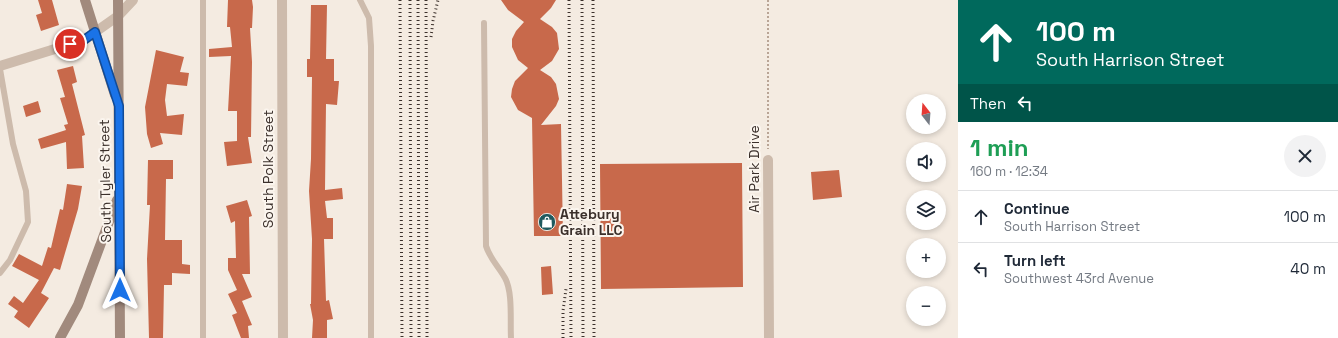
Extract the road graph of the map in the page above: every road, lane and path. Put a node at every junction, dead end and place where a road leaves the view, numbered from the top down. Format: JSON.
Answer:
{"nodes":[{"id":1,"x":85,"y":0,"type":"edge"},
{"id":2,"x":118,"y":0,"type":"edge"},
{"id":3,"x":133,"y":0,"type":"edge"},
{"id":4,"x":203,"y":0,"type":"edge"},
{"id":5,"x":282,"y":0,"type":"edge"},
{"id":6,"x":360,"y":0,"type":"edge"},
{"id":7,"x":768,"y":0,"type":"edge"},
{"id":8,"x":118,"y":16,"type":"junction"},
{"id":9,"x":484,"y":23,"type":"dead end"},
{"id":10,"x":95,"y":32,"type":"junction"},
{"id":11,"x":0,"y":66,"type":"edge"},
{"id":12,"x":0,"y":70,"type":"edge"},
{"id":13,"x":119,"y":106,"type":"junction"},
{"id":14,"x":768,"y":160,"type":"joint"},
{"id":15,"x":120,"y":194,"type":"junction"},
{"id":16,"x":0,"y":273,"type":"edge"},
{"id":17,"x":60,"y":338,"type":"edge"},
{"id":18,"x":120,"y":338,"type":"edge"},
{"id":19,"x":203,"y":338,"type":"edge"},
{"id":20,"x":283,"y":338,"type":"edge"},
{"id":21,"x":371,"y":338,"type":"edge"},
{"id":22,"x":511,"y":338,"type":"edge"},
{"id":23,"x":769,"y":338,"type":"edge"}],
"edges":[{"from":1,"to":10,"type":"main road"},
{"from":2,"to":8,"type":"main road","name":"South Tyler Street"},
{"from":3,"to":8,"type":"street"},
{"from":4,"to":19,"type":"lane"},
{"from":5,"to":20,"type":"street","name":"South Polk Street"},
{"from":6,"to":21,"type":"lane"},
{"from":7,"to":14,"type":"path","name":"Air Park Drive"},
{"from":8,"to":10,"type":"street"},
{"from":8,"to":13,"type":"main road","name":"South Tyler Street"},
{"from":9,"to":22,"type":"lane"},
{"from":10,"to":11,"type":"street"},
{"from":10,"to":13,"type":"main road"},
{"from":12,"to":16,"type":"lane"},
{"from":13,"to":15,"type":"main road","name":"South Tyler Street"},
{"from":14,"to":23,"type":"street","name":"Air Park Drive"},
{"from":15,"to":17,"type":"main road"},
{"from":15,"to":18,"type":"main road","name":"South Tyler Street"}]}
